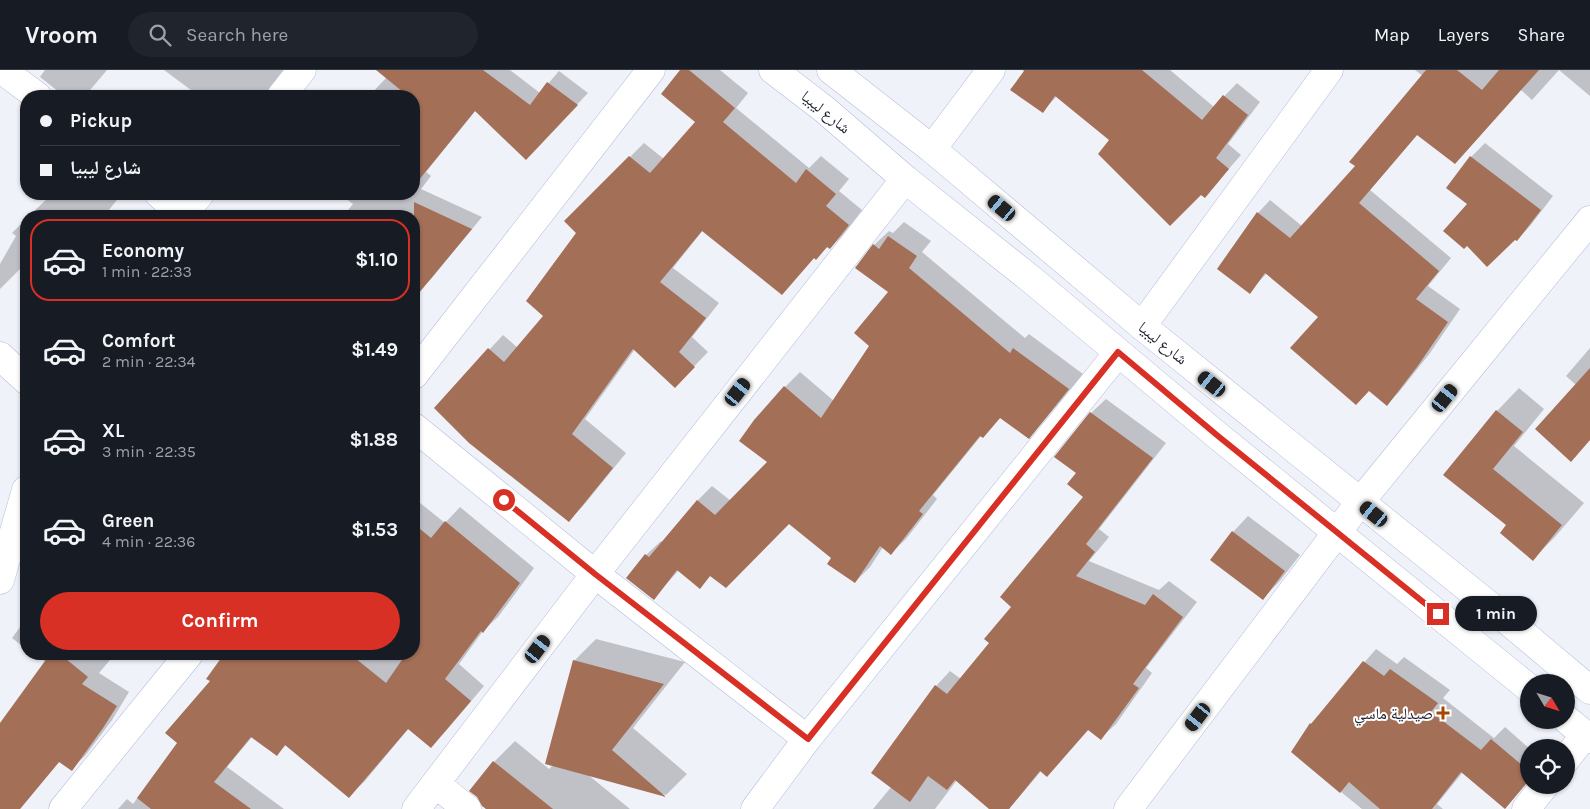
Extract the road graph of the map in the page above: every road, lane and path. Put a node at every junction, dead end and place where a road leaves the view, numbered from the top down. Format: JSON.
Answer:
{"nodes":[{"id":1,"x":2,"y":70,"type":"edge"},
{"id":2,"x":302,"y":70,"type":"edge"},
{"id":3,"x":651,"y":70,"type":"edge"},
{"id":4,"x":773,"y":70,"type":"edge"},
{"id":5,"x":830,"y":70,"type":"edge"},
{"id":6,"x":991,"y":70,"type":"edge"},
{"id":7,"x":1329,"y":70,"type":"edge"},
{"id":8,"x":29,"y":90,"type":"edge"},
{"id":9,"x":286,"y":90,"type":"edge"},
{"id":10,"x":932,"y":149,"type":"junction"},
{"id":11,"x":905,"y":179,"type":"junction"},
{"id":12,"x":165,"y":200,"type":"edge"},
{"id":13,"x":195,"y":200,"type":"edge"},
{"id":14,"x":176,"y":210,"type":"edge"},
{"id":15,"x":187,"y":210,"type":"edge"},
{"id":16,"x":1590,"y":220,"type":"edge"},
{"id":17,"x":1142,"y":326,"type":"junction"},
{"id":18,"x":1118,"y":352,"type":"junction"},
{"id":19,"x":0,"y":356,"type":"edge"},
{"id":20,"x":420,"y":367,"type":"edge"},
{"id":21,"x":20,"y":374,"type":"edge"},
{"id":22,"x":420,"y":432,"type":"edge"},
{"id":23,"x":20,"y":502,"type":"edge"},
{"id":24,"x":1360,"y":502,"type":"junction"},
{"id":25,"x":8,"y":526,"type":"edge"},
{"id":26,"x":1337,"y":532,"type":"junction"},
{"id":27,"x":595,"y":574,"type":"junction"},
{"id":28,"x":0,"y":580,"type":"edge"},
{"id":29,"x":184,"y":660,"type":"edge"},
{"id":30,"x":1520,"y":681,"type":"edge"},
{"id":31,"x":1590,"y":690,"type":"edge"},
{"id":32,"x":1581,"y":731,"type":"edge"},
{"id":33,"x":808,"y":739,"type":"junction"},
{"id":34,"x":1575,"y":742,"type":"edge"},
{"id":35,"x":436,"y":784,"type":"junction"},
{"id":36,"x":1538,"y":794,"type":"edge"},
{"id":37,"x":63,"y":809,"type":"edge"},
{"id":38,"x":416,"y":809,"type":"edge"},
{"id":39,"x":467,"y":809,"type":"edge"},
{"id":40,"x":755,"y":809,"type":"edge"},
{"id":41,"x":1128,"y":809,"type":"edge"},
{"id":42,"x":1526,"y":809,"type":"edge"}],
"edges":[{"from":1,"to":8,"type":"street"},
{"from":2,"to":9,"type":"street"},
{"from":3,"to":20,"type":"street"},
{"from":4,"to":11,"type":"street","name":"شارع ليبيا"},
{"from":5,"to":10,"type":"street","name":"شارع ليبيا"},
{"from":6,"to":10,"type":"street"},
{"from":7,"to":17,"type":"street"},
{"from":10,"to":17,"type":"street","name":"شارع ليبيا"},
{"from":11,"to":18,"type":"street","name":"شارع ليبيا"},
{"from":11,"to":27,"type":"street"},
{"from":12,"to":14,"type":"street"},
{"from":13,"to":15,"type":"street"},
{"from":16,"to":24,"type":"street"},
{"from":17,"to":24,"type":"street","name":"شارع ليبيا"},
{"from":18,"to":26,"type":"street","name":"شارع ليبيا"},
{"from":18,"to":33,"type":"street"},
{"from":19,"to":21,"type":"street"},
{"from":22,"to":27,"type":"street"},
{"from":23,"to":25,"type":"street"},
{"from":24,"to":26,"type":"street"},
{"from":24,"to":31,"type":"street","name":"شارع ليبيا"},
{"from":25,"to":28,"type":"street"},
{"from":26,"to":30,"type":"street","name":"شارع ليبيا"},
{"from":26,"to":41,"type":"street"},
{"from":27,"to":33,"type":"street"},
{"from":27,"to":35,"type":"street"},
{"from":29,"to":37,"type":"street"},
{"from":32,"to":34,"type":"street"},
{"from":33,"to":40,"type":"street"},
{"from":35,"to":38,"type":"street"},
{"from":35,"to":39,"type":"street"},
{"from":36,"to":42,"type":"street"}]}
